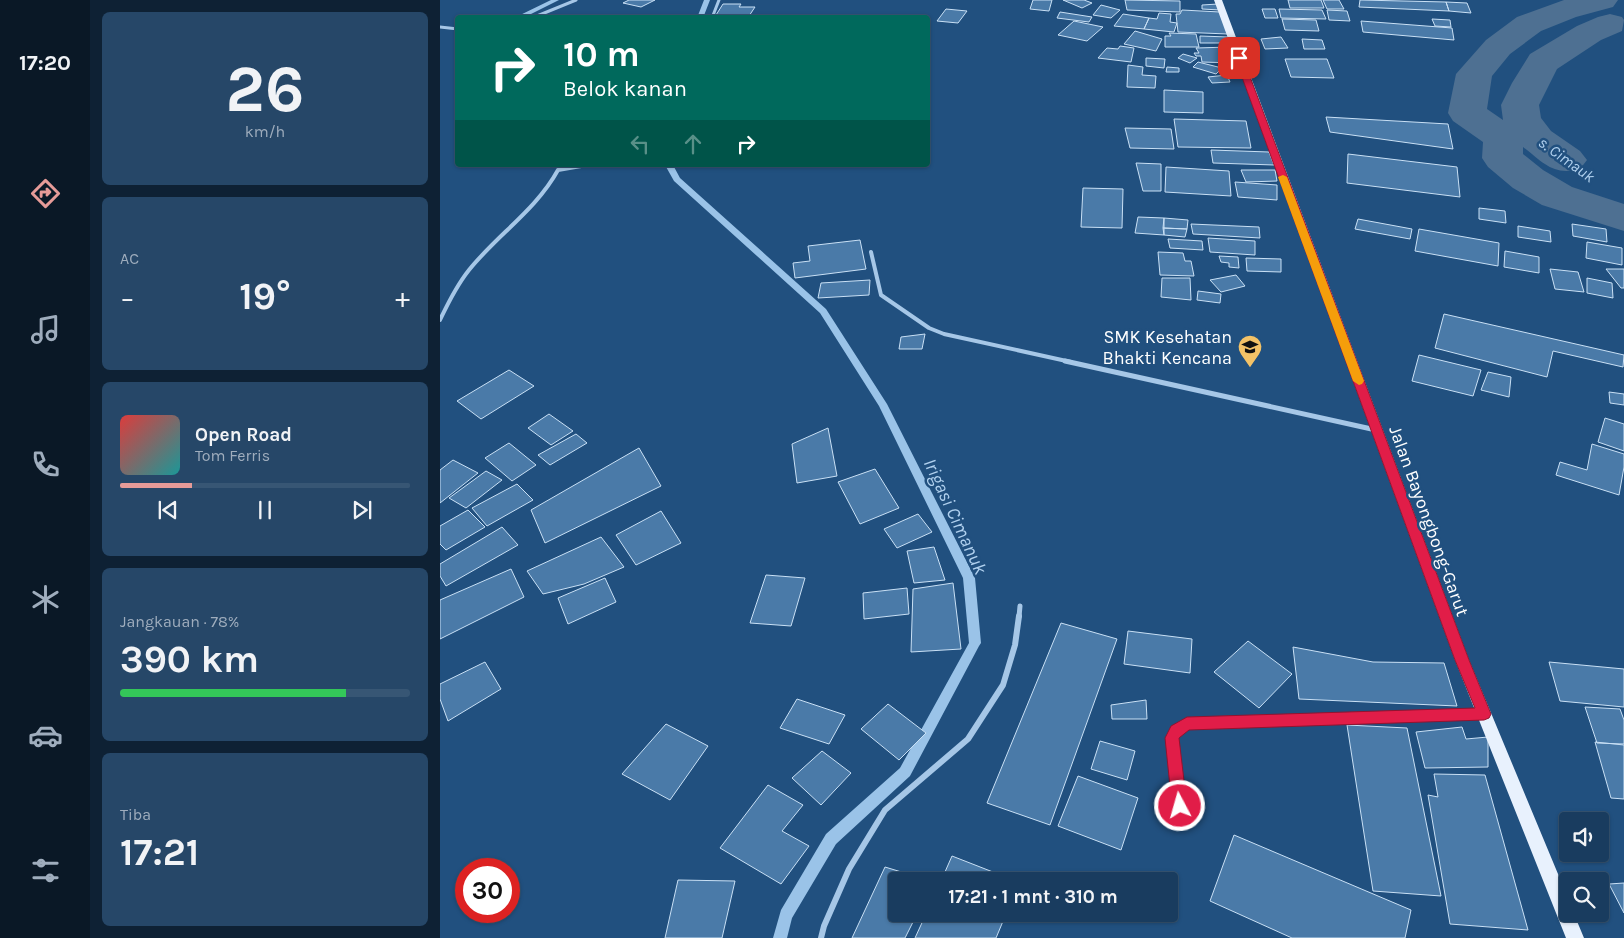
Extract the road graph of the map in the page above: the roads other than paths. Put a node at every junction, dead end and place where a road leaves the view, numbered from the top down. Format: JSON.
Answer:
{"nodes":[{"id":1,"x":562,"y":0,"type":"edge"},
{"id":2,"x":576,"y":0,"type":"edge"},
{"id":3,"x":719,"y":0,"type":"edge"},
{"id":4,"x":1218,"y":0,"type":"edge"},
{"id":5,"x":572,"y":2,"type":"junction"},
{"id":6,"x":540,"y":15,"type":"edge"},
{"id":7,"x":713,"y":15,"type":"edge"},
{"id":8,"x":440,"y":27,"type":"edge"},
{"id":9,"x":455,"y":29,"type":"edge"},
{"id":10,"x":575,"y":167,"type":"edge"},
{"id":11,"x":871,"y":252,"type":"dead end"},
{"id":12,"x":440,"y":320,"type":"edge"},
{"id":13,"x":1377,"y":430,"type":"junction"},
{"id":14,"x":1020,"y":606,"type":"dead end"},
{"id":15,"x":1484,"y":714,"type":"junction"},
{"id":16,"x":1181,"y":824,"type":"dead end"},
{"id":17,"x":821,"y":938,"type":"edge"},
{"id":18,"x":1575,"y":938,"type":"edge"}],
"edges":[{"from":1,"to":5,"type":"street"},
{"from":2,"to":5,"type":"street"},
{"from":3,"to":7,"type":"street"},
{"from":4,"to":13,"type":"main road","name":"Jalan Bayongbong-Garut"},
{"from":5,"to":6,"type":"street"},
{"from":8,"to":9,"type":"street"},
{"from":10,"to":12,"type":"street"},
{"from":11,"to":13,"type":"street"},
{"from":13,"to":15,"type":"main road","name":"Jalan Bayongbong-Garut"},
{"from":14,"to":17,"type":"street"},
{"from":15,"to":16,"type":"street"},
{"from":15,"to":18,"type":"main road","name":"Jalan Bayongbong-Garut"}]}
